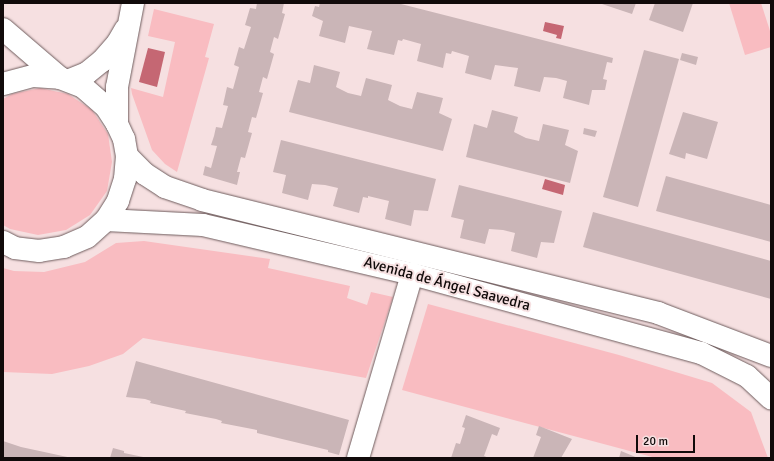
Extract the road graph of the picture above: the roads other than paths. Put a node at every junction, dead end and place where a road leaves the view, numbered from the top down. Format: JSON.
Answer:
{"nodes":[{"id":1,"x":131,"y":12,"type":"edge"},
{"id":2,"x":3,"y":29,"type":"edge"},
{"id":3,"x":65,"y":79,"type":"junction"},
{"id":4,"x":3,"y":84,"type":"edge"},
{"id":5,"x":117,"y":124,"type":"junction"},
{"id":6,"x":127,"y":156,"type":"junction"},
{"id":7,"x":106,"y":220,"type":"junction"},
{"id":8,"x":3,"y":242,"type":"edge"},
{"id":9,"x":412,"y":274,"type":"junction"},
{"id":10,"x":771,"y":356,"type":"edge"},
{"id":11,"x":771,"y":398,"type":"edge"},
{"id":12,"x":358,"y":458,"type":"edge"}],
"edges":[{"from":1,"to":3,"type":"street"},
{"from":1,"to":5,"type":"street"},
{"from":2,"to":3,"type":"street"},
{"from":3,"to":4,"type":"street"},
{"from":3,"to":5,"type":"street"},
{"from":5,"to":6,"type":"street"},
{"from":6,"to":7,"type":"street"},
{"from":6,"to":10,"type":"street","name":"Avenida de Ángel Saavedra"},
{"from":7,"to":8,"type":"street"},
{"from":7,"to":9,"type":"street","name":"Avenida de Ángel Saavedra"},
{"from":9,"to":11,"type":"street","name":"Avenida de Ángel Saavedra"},
{"from":9,"to":12,"type":"street"}]}
